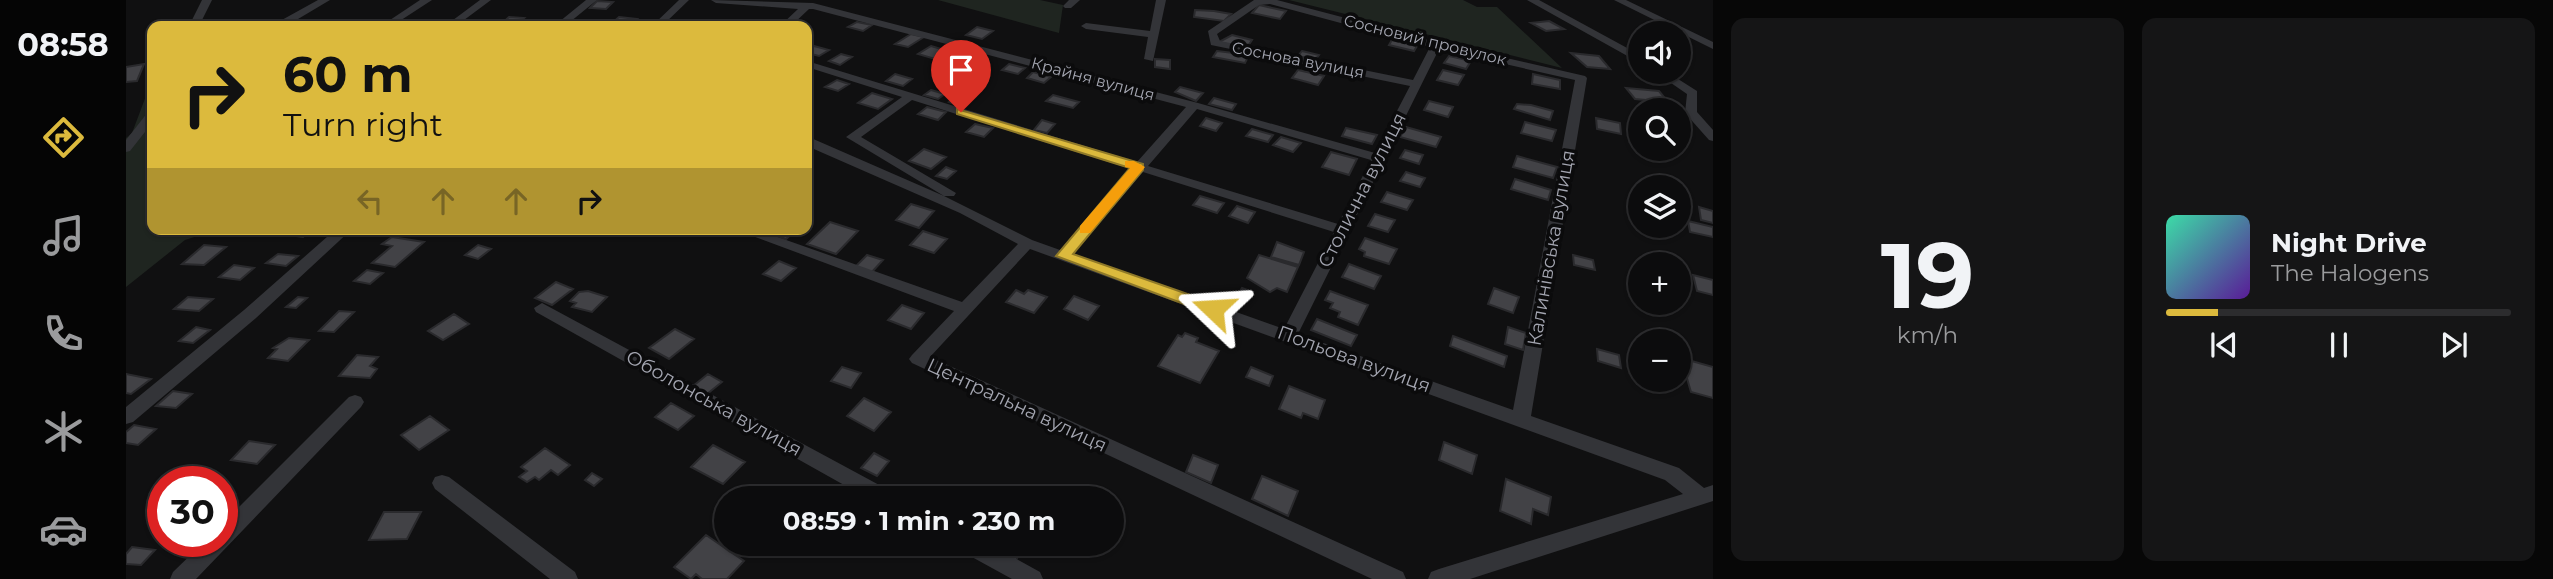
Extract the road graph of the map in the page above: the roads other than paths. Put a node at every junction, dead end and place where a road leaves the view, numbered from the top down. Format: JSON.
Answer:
{"nodes":[{"id":1,"x":207,"y":0,"type":"edge"},
{"id":2,"x":325,"y":0,"type":"edge"},
{"id":3,"x":427,"y":0,"type":"edge"},
{"id":4,"x":486,"y":0,"type":"edge"},
{"id":5,"x":592,"y":0,"type":"edge"},
{"id":6,"x":684,"y":0,"type":"edge"},
{"id":7,"x":716,"y":0,"type":"edge"},
{"id":8,"x":1161,"y":0,"type":"edge"},
{"id":9,"x":1532,"y":0,"type":"edge"},
{"id":10,"x":1619,"y":0,"type":"edge"},
{"id":11,"x":1270,"y":1,"type":"edge"},
{"id":12,"x":806,"y":8,"type":"junction"},
{"id":13,"x":196,"y":21,"type":"edge"},
{"id":14,"x":287,"y":21,"type":"edge"},
{"id":15,"x":394,"y":21,"type":"edge"},
{"id":16,"x":457,"y":21,"type":"edge"},
{"id":17,"x":565,"y":21,"type":"edge"},
{"id":18,"x":662,"y":21,"type":"edge"},
{"id":19,"x":791,"y":21,"type":"edge"},
{"id":20,"x":1086,"y":26,"type":"dead end"},
{"id":21,"x":1154,"y":35,"type":"junction"},
{"id":22,"x":1436,"y":45,"type":"junction"},
{"id":23,"x":1713,"y":46,"type":"edge"},
{"id":24,"x":1628,"y":53,"type":"edge"},
{"id":25,"x":1149,"y":59,"type":"dead end"},
{"id":26,"x":812,"y":66,"type":"edge"},
{"id":27,"x":1581,"y":78,"type":"joint"},
{"id":28,"x":1416,"y":84,"type":"junction"},
{"id":29,"x":1679,"y":84,"type":"edge"},
{"id":30,"x":911,"y":96,"type":"junction"},
{"id":31,"x":1194,"y":105,"type":"junction"},
{"id":32,"x":147,"y":121,"type":"edge"},
{"id":33,"x":1713,"y":137,"type":"edge"},
{"id":34,"x":812,"y":143,"type":"edge"},
{"id":35,"x":126,"y":148,"type":"edge"},
{"id":36,"x":1379,"y":158,"type":"junction"},
{"id":37,"x":1139,"y":167,"type":"junction"},
{"id":38,"x":965,"y":210,"type":"junction"},
{"id":39,"x":1342,"y":230,"type":"junction"},
{"id":40,"x":338,"y":235,"type":"edge"},
{"id":41,"x":758,"y":235,"type":"edge"},
{"id":42,"x":1027,"y":243,"type":"junction"},
{"id":43,"x":1063,"y":256,"type":"junction"},
{"id":44,"x":542,"y":308,"type":"dead end"},
{"id":45,"x":965,"y":309,"type":"junction"},
{"id":46,"x":1289,"y":336,"type":"junction"},
{"id":47,"x":355,"y":402,"type":"dead end"},
{"id":48,"x":126,"y":417,"type":"edge"},
{"id":49,"x":1521,"y":419,"type":"junction"},
{"id":50,"x":442,"y":483,"type":"dead end"},
{"id":51,"x":864,"y":486,"type":"edge"},
{"id":52,"x":1707,"y":495,"type":"edge"},
{"id":53,"x":238,"y":522,"type":"edge"},
{"id":54,"x":991,"y":556,"type":"edge"},
{"id":55,"x":203,"y":557,"type":"edge"},
{"id":56,"x":181,"y":579,"type":"edge"},
{"id":57,"x":567,"y":579,"type":"edge"},
{"id":58,"x":1032,"y":579,"type":"edge"},
{"id":59,"x":1395,"y":579,"type":"edge"},
{"id":60,"x":1439,"y":579,"type":"edge"}],
"edges":[{"from":1,"to":13,"type":"street"},
{"from":2,"to":14,"type":"street"},
{"from":3,"to":15,"type":"street"},
{"from":4,"to":16,"type":"street"},
{"from":5,"to":17,"type":"street"},
{"from":6,"to":18,"type":"street"},
{"from":7,"to":12,"type":"street","name":"Крайня вулиця"},
{"from":8,"to":21,"type":"street"},
{"from":9,"to":24,"type":"street"},
{"from":10,"to":23,"type":"street"},
{"from":11,"to":22,"type":"street","name":"Сосновий провулок"},
{"from":11,"to":28,"type":"street","name":"Соснова вулиця"},
{"from":12,"to":19,"type":"street"},
{"from":12,"to":31,"type":"street","name":"Крайня вулиця"},
{"from":20,"to":21,"type":"street"},
{"from":21,"to":25,"type":"street"},
{"from":22,"to":27,"type":"street","name":"Сосновий провулок"},
{"from":22,"to":28,"type":"street","name":"Столична вулиця"},
{"from":26,"to":30,"type":"street"},
{"from":27,"to":49,"type":"street","name":"Калинівська вулиця"},
{"from":28,"to":36,"type":"street","name":"Столична вулиця"},
{"from":29,"to":33,"type":"street"},
{"from":30,"to":37,"type":"street"},
{"from":30,"to":38,"type":"street","name":"Польова вулиця"},
{"from":31,"to":36,"type":"street","name":"Крайня вулиця"},
{"from":31,"to":37,"type":"street"},
{"from":32,"to":35,"type":"street"},
{"from":34,"to":38,"type":"street","name":"Польова вулиця"},
{"from":36,"to":39,"type":"street","name":"Столична вулиця"},
{"from":37,"to":39,"type":"street"},
{"from":37,"to":43,"type":"street"},
{"from":38,"to":42,"type":"street","name":"Польова вулиця"},
{"from":39,"to":46,"type":"street","name":"Столична вулиця"},
{"from":40,"to":48,"type":"street"},
{"from":41,"to":45,"type":"street"},
{"from":42,"to":43,"type":"street","name":"Польова вулиця"},
{"from":42,"to":45,"type":"street"},
{"from":43,"to":46,"type":"street","name":"Польова вулиця"},
{"from":44,"to":51,"type":"street","name":"Оболонська вулиця"},
{"from":45,"to":59,"type":"street","name":"Центральна вулиця"},
{"from":46,"to":49,"type":"street","name":"Польова вулиця"},
{"from":47,"to":53,"type":"street"},
{"from":49,"to":52,"type":"street","name":"Польова вулиця"},
{"from":50,"to":57,"type":"street"},
{"from":52,"to":60,"type":"street"},
{"from":54,"to":58,"type":"street"},
{"from":55,"to":56,"type":"street"}]}
